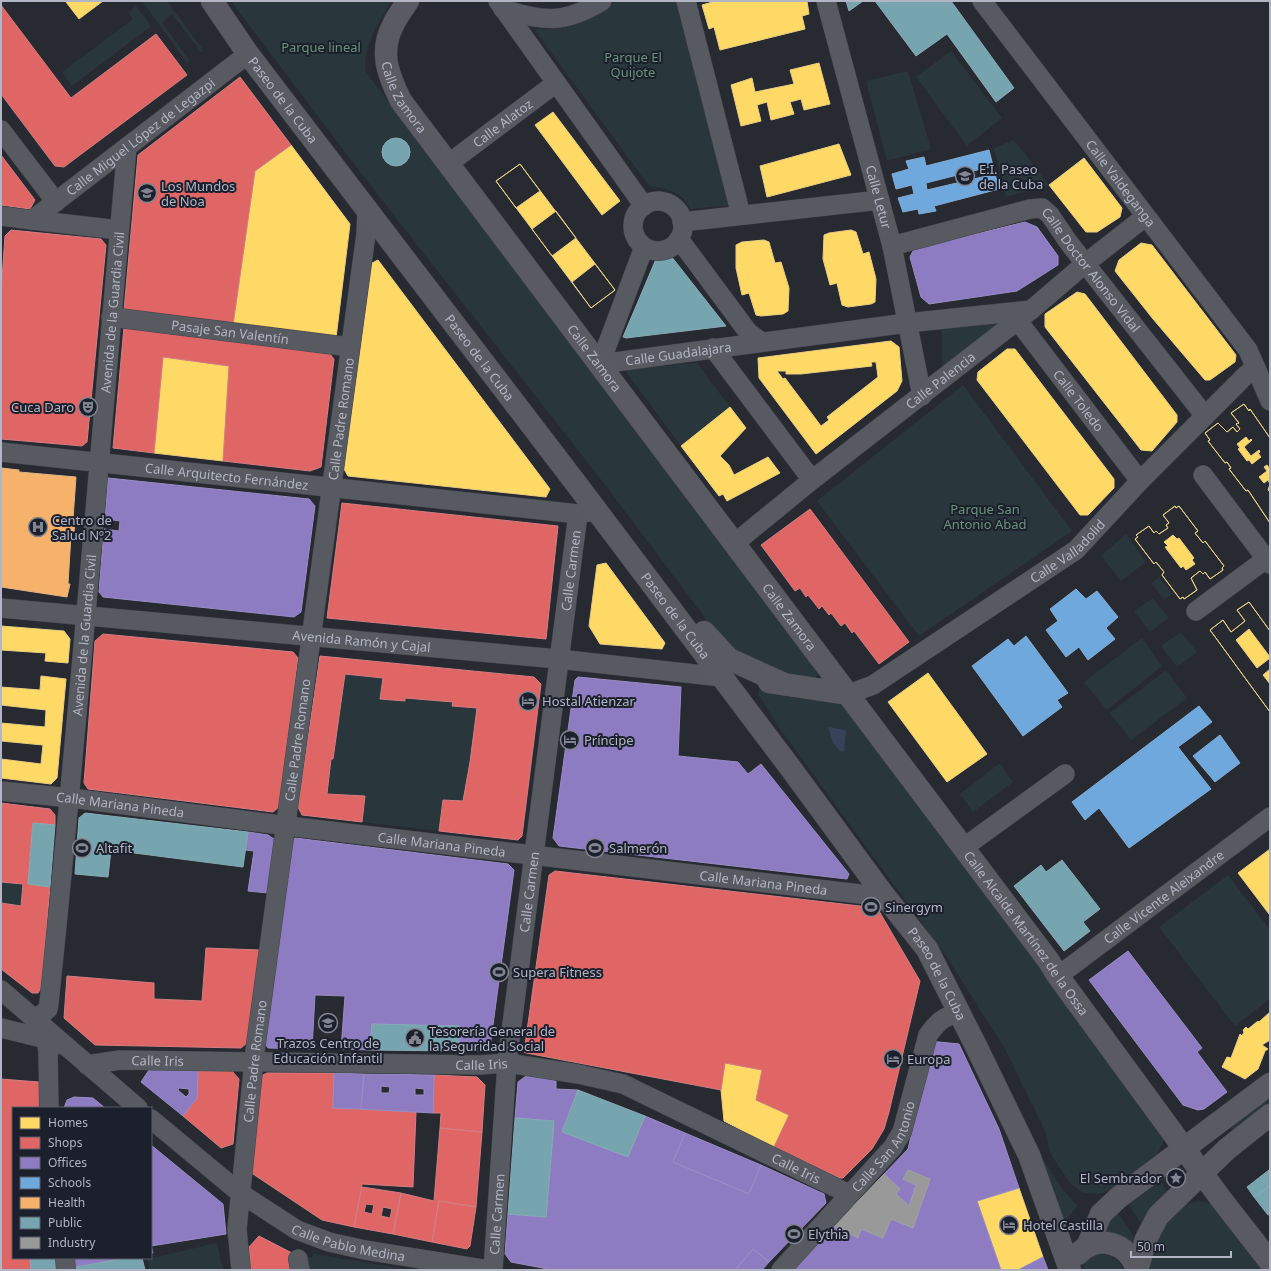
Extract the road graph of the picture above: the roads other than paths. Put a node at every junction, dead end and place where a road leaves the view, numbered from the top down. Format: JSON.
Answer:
{"nodes":[{"id":1,"x":212,"y":1,"type":"edge"},
{"id":2,"x":602,"y":1,"type":"edge"},
{"id":3,"x":686,"y":1,"type":"edge"},
{"id":4,"x":826,"y":1,"type":"edge"},
{"id":5,"x":982,"y":1,"type":"edge"},
{"id":6,"x":408,"y":4,"type":"edge"},
{"id":7,"x":501,"y":5,"type":"edge"},
{"id":8,"x":248,"y":54,"type":"junction"},
{"id":9,"x":556,"y":83,"type":"junction"},
{"id":10,"x":1,"y":130,"type":"edge"},
{"id":11,"x":127,"y":147,"type":"junction"},
{"id":12,"x":448,"y":164,"type":"junction"},
{"id":13,"x":880,"y":200,"type":"junction"},
{"id":14,"x":56,"y":202,"type":"junction"},
{"id":15,"x":644,"y":206,"type":"junction"},
{"id":16,"x":367,"y":210,"type":"junction"},
{"id":17,"x":741,"y":215,"type":"junction"},
{"id":18,"x":1,"y":216,"type":"edge"},
{"id":19,"x":1145,"y":217,"type":"junction"},
{"id":20,"x":32,"y":220,"type":"junction"},
{"id":21,"x":119,"y":230,"type":"junction"},
{"id":22,"x":681,"y":230,"type":"junction"},
{"id":23,"x":892,"y":246,"type":"junction"},
{"id":24,"x":644,"y":247,"type":"junction"},
{"id":25,"x":1086,"y":263,"type":"junction"},
{"id":26,"x":1024,"y":316,"type":"junction"},
{"id":27,"x":111,"y":317,"type":"junction"},
{"id":28,"x":907,"y":323,"type":"junction"},
{"id":29,"x":760,"y":342,"type":"junction"},
{"id":30,"x":350,"y":348,"type":"junction"},
{"id":31,"x":713,"y":348,"type":"junction"},
{"id":32,"x":600,"y":364,"type":"junction"},
{"id":33,"x":1256,"y":368,"type":"junction"},
{"id":34,"x":922,"y":396,"type":"junction"},
{"id":35,"x":1270,"y":401,"type":"edge"},
{"id":36,"x":1205,"y":416,"type":"junction"},
{"id":37,"x":1,"y":452,"type":"edge"},
{"id":38,"x":99,"y":463,"type":"junction"},
{"id":39,"x":1203,"y":475,"type":"dead end"},
{"id":40,"x":812,"y":480,"type":"junction"},
{"id":41,"x":1140,"y":481,"type":"junction"},
{"id":42,"x":333,"y":487,"type":"junction"},
{"id":43,"x":586,"y":512,"type":"junction"},
{"id":44,"x":735,"y":543,"type":"junction"},
{"id":45,"x":1269,"y":560,"type":"edge"},
{"id":46,"x":1,"y":608,"type":"edge"},
{"id":47,"x":1196,"y":611,"type":"dead end"},
{"id":48,"x":86,"y":616,"type":"junction"},
{"id":49,"x":311,"y":637,"type":"junction"},
{"id":50,"x":558,"y":659,"type":"junction"},
{"id":51,"x":722,"y":677,"type":"junction"},
{"id":52,"x":784,"y":684,"type":"junction"},
{"id":53,"x":849,"y":694,"type":"junction"},
{"id":54,"x":1065,"y":774,"type":"dead end"},
{"id":55,"x":1,"y":791,"type":"edge"},
{"id":56,"x":71,"y":798,"type":"junction"},
{"id":57,"x":1270,"y":817,"type":"edge"},
{"id":58,"x":286,"y":826,"type":"junction"},
{"id":59,"x":963,"y":848,"type":"junction"},
{"id":60,"x":533,"y":855,"type":"junction"},
{"id":61,"x":882,"y":894,"type":"junction"},
{"id":62,"x":1058,"y":976,"type":"junction"},
{"id":63,"x":1,"y":990,"type":"edge"},
{"id":64,"x":959,"y":1014,"type":"junction"},
{"id":65,"x":32,"y":1017,"type":"junction"},
{"id":66,"x":1,"y":1028,"type":"edge"},
{"id":67,"x":46,"y":1039,"type":"junction"},
{"id":68,"x":84,"y":1062,"type":"junction"},
{"id":69,"x":254,"y":1063,"type":"junction"},
{"id":70,"x":507,"y":1063,"type":"junction"},
{"id":71,"x":1270,"y":1084,"type":"edge"},
{"id":72,"x":48,"y":1107,"type":"edge"},
{"id":73,"x":137,"y":1107,"type":"edge"},
{"id":74,"x":1270,"y":1115,"type":"edge"},
{"id":75,"x":152,"y":1120,"type":"edge"},
{"id":76,"x":1185,"y":1148,"type":"junction"},
{"id":77,"x":1202,"y":1172,"type":"junction"},
{"id":78,"x":240,"y":1193,"type":"junction"},
{"id":79,"x":849,"y":1194,"type":"junction"},
{"id":80,"x":1087,"y":1247,"type":"junction"},
{"id":81,"x":65,"y":1259,"type":"edge"},
{"id":82,"x":1270,"y":1262,"type":"edge"},
{"id":83,"x":66,"y":1270,"type":"edge"},
{"id":84,"x":242,"y":1270,"type":"edge"},
{"id":85,"x":489,"y":1270,"type":"edge"},
{"id":86,"x":492,"y":1270,"type":"edge"},
{"id":87,"x":781,"y":1270,"type":"edge"},
{"id":88,"x":1070,"y":1270,"type":"edge"},
{"id":89,"x":1137,"y":1270,"type":"edge"}],
"edges":[{"from":1,"to":8,"type":"main road","name":"Paseo de la Cuba"},
{"from":2,"to":7,"type":"street"},
{"from":3,"to":17,"type":"street"},
{"from":4,"to":13,"type":"street","name":"Calle Letur"},
{"from":5,"to":19,"type":"street","name":"Calle Valdeganga"},
{"from":6,"to":12,"type":"main road","name":"Calle Zamora"},
{"from":7,"to":9,"type":"street"},
{"from":8,"to":11,"type":"street","name":"Calle Miguel López de Legazpi"},
{"from":8,"to":16,"type":"main road","name":"Paseo de la Cuba"},
{"from":9,"to":12,"type":"street","name":"Calle Alatoz"},
{"from":9,"to":15,"type":"street"},
{"from":10,"to":14,"type":"street"},
{"from":11,"to":14,"type":"street","name":"Calle Miguel López de Legazpi"},
{"from":11,"to":21,"type":"street","name":"Avenida de la Guardia Civil"},
{"from":12,"to":32,"type":"main road","name":"Calle Zamora"},
{"from":13,"to":17,"type":"street"},
{"from":13,"to":23,"type":"street","name":"Calle Letur"},
{"from":14,"to":20,"type":"street","name":"Calle Miguel López de Legazpi"},
{"from":15,"to":22,"type":"street"},
{"from":15,"to":24,"type":"street"},
{"from":16,"to":30,"type":"street","name":"Calle Padre Romano"},
{"from":16,"to":43,"type":"main road","name":"Paseo de la Cuba"},
{"from":17,"to":22,"type":"street"},
{"from":18,"to":20,"type":"street"},
{"from":19,"to":25,"type":"street","name":"Calle Palencia"},
{"from":19,"to":33,"type":"street","name":"Calle Valdeganga"},
{"from":20,"to":21,"type":"street"},
{"from":21,"to":27,"type":"street","name":"Avenida de la Guardia Civil"},
{"from":22,"to":24,"type":"street"},
{"from":22,"to":29,"type":"street","name":"Calle Guadalajara"},
{"from":23,"to":25,"type":"street","name":"Calle Doctor Alonso Vidal"},
{"from":23,"to":28,"type":"street","name":"Calle Letur"},
{"from":24,"to":32,"type":"street","name":"Calle Guadalajara"},
{"from":25,"to":26,"type":"street","name":"Calle Palencia"},
{"from":25,"to":36,"type":"street","name":"Calle Doctor Alonso Vidal"},
{"from":26,"to":28,"type":"street","name":"Calle Guadalajara"},
{"from":26,"to":34,"type":"street","name":"Calle Palencia"},
{"from":26,"to":41,"type":"street","name":"Calle Toledo"},
{"from":27,"to":30,"type":"street","name":"Pasaje San Valentín"},
{"from":27,"to":38,"type":"street","name":"Avenida de la Guardia Civil"},
{"from":28,"to":29,"type":"street","name":"Calle Guadalajara"},
{"from":28,"to":34,"type":"street","name":"Calle Letur"},
{"from":29,"to":31,"type":"street","name":"Calle Guadalajara"},
{"from":30,"to":42,"type":"street","name":"Calle Padre Romano"},
{"from":31,"to":32,"type":"street","name":"Calle Guadalajara"},
{"from":31,"to":40,"type":"street"},
{"from":32,"to":44,"type":"main road","name":"Calle Zamora"},
{"from":33,"to":35,"type":"street","name":"Calle Valdeganga"},
{"from":33,"to":36,"type":"street","name":"Calle Valladolid"},
{"from":34,"to":40,"type":"street","name":"Calle Palencia"},
{"from":36,"to":41,"type":"street","name":"Calle Valladolid"},
{"from":37,"to":38,"type":"street","name":"Calle Arquitecto Fernández"},
{"from":38,"to":42,"type":"street","name":"Calle Arquitecto Fernández"},
{"from":38,"to":48,"type":"street","name":"Avenida de la Guardia Civil"},
{"from":39,"to":45,"type":"street"},
{"from":40,"to":44,"type":"street","name":"Calle Palencia"},
{"from":41,"to":53,"type":"street","name":"Calle Valladolid"},
{"from":42,"to":43,"type":"street","name":"Calle Arquitecto Fernández"},
{"from":42,"to":49,"type":"street","name":"Calle Padre Romano"},
{"from":43,"to":50,"type":"street","name":"Calle Carmen"},
{"from":43,"to":51,"type":"main road","name":"Paseo de la Cuba"},
{"from":43,"to":52,"type":"main road"},
{"from":44,"to":53,"type":"main road","name":"Calle Zamora"},
{"from":45,"to":47,"type":"street"},
{"from":46,"to":48,"type":"street","name":"Avenida Ramón y Cajal"},
{"from":48,"to":49,"type":"street","name":"Avenida Ramón y Cajal"},
{"from":48,"to":56,"type":"street","name":"Avenida de la Guardia Civil"},
{"from":49,"to":50,"type":"street","name":"Avenida Ramón y Cajal"},
{"from":49,"to":58,"type":"street","name":"Calle Padre Romano"},
{"from":50,"to":51,"type":"street","name":"Avenida Ramón y Cajal"},
{"from":50,"to":60,"type":"street","name":"Calle Carmen"},
{"from":51,"to":52,"type":"main road"},
{"from":51,"to":61,"type":"main road","name":"Paseo de la Cuba"},
{"from":52,"to":53,"type":"main road"},
{"from":53,"to":59,"type":"main road","name":"Calle Alcalde Martínez de la Ossa"},
{"from":54,"to":59,"type":"street"},
{"from":55,"to":56,"type":"street","name":"Calle Mariana Pineda"},
{"from":56,"to":58,"type":"street","name":"Calle Mariana Pineda"},
{"from":56,"to":65,"type":"street","name":"Avenida de la Guardia Civil"},
{"from":57,"to":62,"type":"street","name":"Calle Vicente Aleixandre"},
{"from":58,"to":60,"type":"street","name":"Calle Mariana Pineda"},
{"from":58,"to":69,"type":"street","name":"Calle Padre Romano"},
{"from":59,"to":62,"type":"main road","name":"Calle Alcalde Martínez de la Ossa"},
{"from":60,"to":61,"type":"street","name":"Calle Mariana Pineda"},
{"from":60,"to":70,"type":"street","name":"Calle Carmen"},
{"from":61,"to":64,"type":"main road","name":"Paseo de la Cuba"},
{"from":62,"to":76,"type":"main road","name":"Calle Alcalde Martínez de la Ossa"},
{"from":63,"to":65,"type":"street"},
{"from":64,"to":79,"type":"street","name":"Calle San Antonio"},
{"from":64,"to":88,"type":"main road","name":"Paseo de la Cuba"},
{"from":65,"to":68,"type":"street"},
{"from":66,"to":67,"type":"street"},
{"from":67,"to":68,"type":"street"},
{"from":67,"to":72,"type":"street"},
{"from":68,"to":69,"type":"street","name":"Calle Iris"},
{"from":68,"to":73,"type":"street"},
{"from":69,"to":70,"type":"street","name":"Calle Iris"},
{"from":69,"to":78,"type":"street","name":"Calle Padre Romano"},
{"from":70,"to":79,"type":"street","name":"Calle Iris"},
{"from":70,"to":86,"type":"street","name":"Calle Carmen"},
{"from":71,"to":76,"type":"main road"},
{"from":74,"to":77,"type":"main road"},
{"from":75,"to":78,"type":"street","name":"Calle Pablo Medina"},
{"from":76,"to":77,"type":"main road","name":"Calle Alcalde Martínez de la Ossa"},
{"from":76,"to":80,"type":"main road"},
{"from":77,"to":82,"type":"main road","name":"Calle Alcalde Martínez de la Ossa"},
{"from":77,"to":89,"type":"main road"},
{"from":78,"to":84,"type":"street","name":"Calle Padre Romano"},
{"from":78,"to":85,"type":"street","name":"Calle Pablo Medina"},
{"from":79,"to":87,"type":"street","name":"Calle San Antonio"},
{"from":80,"to":88,"type":"main road"},
{"from":80,"to":89,"type":"main road"},
{"from":81,"to":83,"type":"street"}]}
